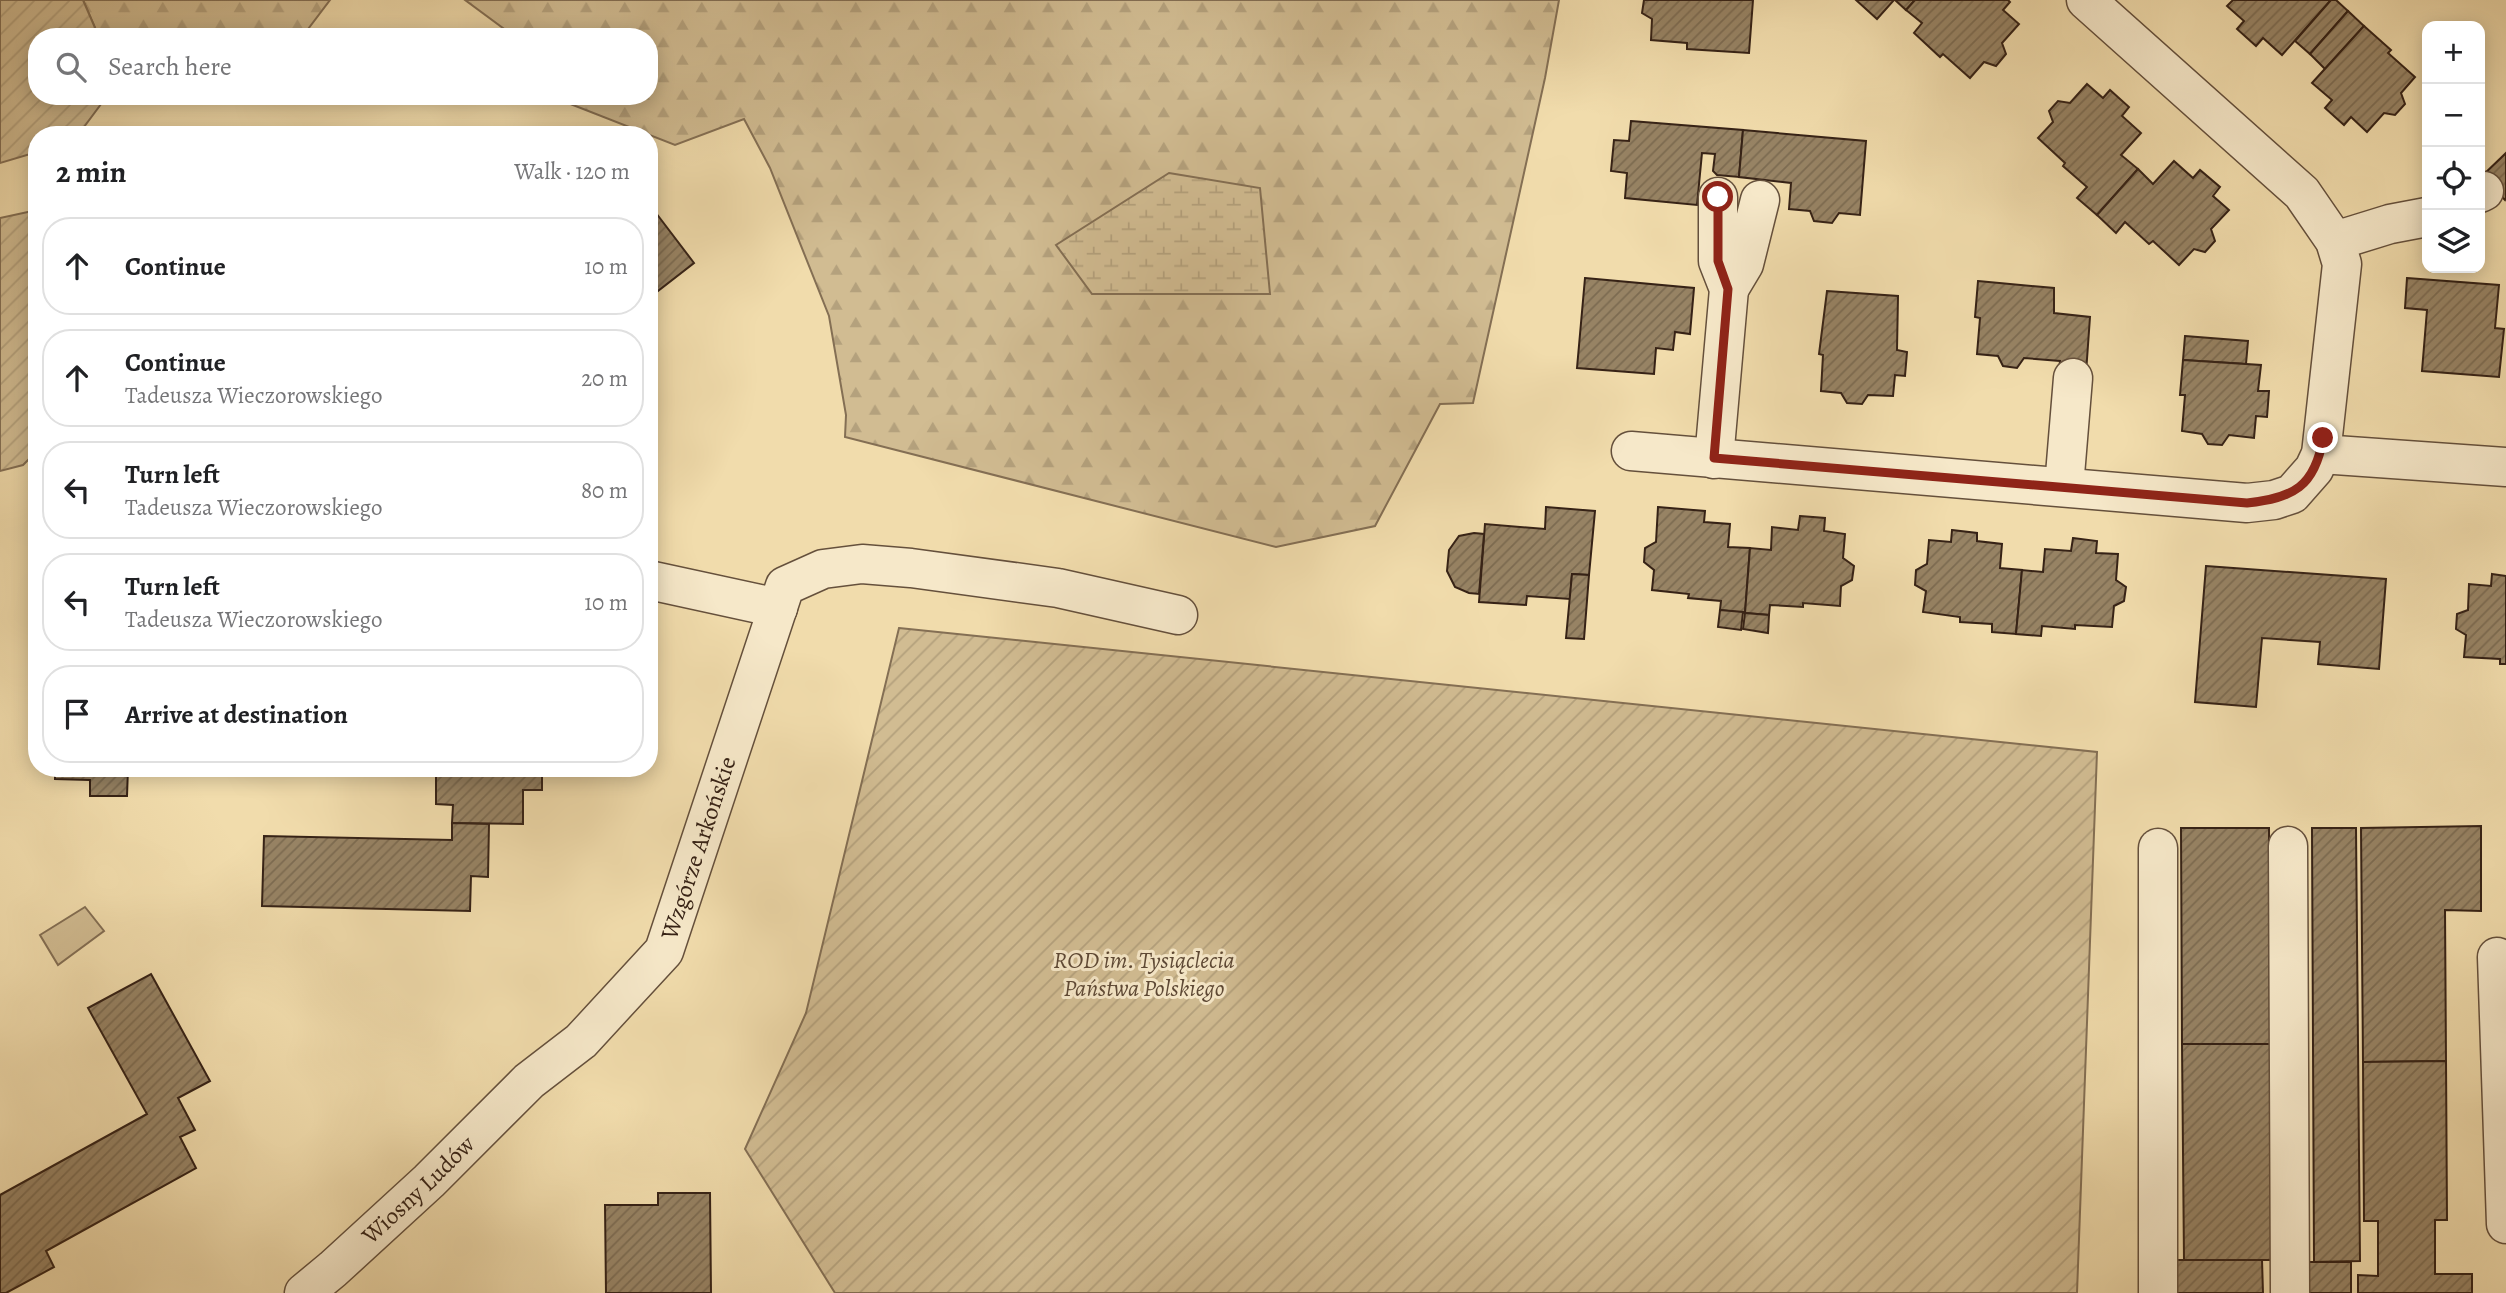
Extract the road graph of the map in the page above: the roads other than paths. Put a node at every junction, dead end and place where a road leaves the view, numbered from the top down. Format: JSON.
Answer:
{"nodes":[{"id":1,"x":2086,"y":0,"type":"edge"},
{"id":2,"x":1718,"y":197,"type":"dead end"},
{"id":3,"x":1760,"y":200,"type":"dead end"},
{"id":4,"x":2422,"y":218,"type":"edge"},
{"id":5,"x":2335,"y":241,"type":"junction"},
{"id":6,"x":1728,"y":289,"type":"junction"},
{"id":7,"x":2073,"y":378,"type":"dead end"},
{"id":8,"x":1631,"y":451,"type":"dead end"},
{"id":9,"x":2321,"y":454,"type":"junction"},
{"id":10,"x":1714,"y":458,"type":"junction"},
{"id":11,"x":2506,"y":467,"type":"edge"},
{"id":12,"x":2064,"y":487,"type":"junction"},
{"id":13,"x":658,"y":581,"type":"edge"},
{"id":14,"x":782,"y":597,"type":"junction"},
{"id":15,"x":1178,"y":615,"type":"dead end"},
{"id":16,"x":2288,"y":846,"type":"dead end"},
{"id":17,"x":2158,"y":848,"type":"dead end"},
{"id":18,"x":2497,"y":957,"type":"dead end"},
{"id":19,"x":529,"y":1081,"type":"joint"},
{"id":20,"x":2505,"y":1145,"type":"edge"},
{"id":21,"x":2506,"y":1224,"type":"edge"},
{"id":22,"x":304,"y":1293,"type":"edge"},
{"id":23,"x":2158,"y":1293,"type":"edge"},
{"id":24,"x":2290,"y":1293,"type":"edge"}],
"edges":[{"from":1,"to":5,"type":"street"},
{"from":2,"to":6,"type":"street"},
{"from":3,"to":6,"type":"street"},
{"from":4,"to":5,"type":"street"},
{"from":5,"to":9,"type":"street"},
{"from":6,"to":10,"type":"street"},
{"from":7,"to":12,"type":"street"},
{"from":8,"to":10,"type":"street"},
{"from":9,"to":11,"type":"street"},
{"from":9,"to":12,"type":"street"},
{"from":10,"to":12,"type":"street"},
{"from":13,"to":14,"type":"street"},
{"from":14,"to":15,"type":"street"},
{"from":14,"to":19,"type":"street","name":"Wzgórze Arkońskie"},
{"from":16,"to":24,"type":"street"},
{"from":17,"to":23,"type":"street"},
{"from":18,"to":20,"type":"street"},
{"from":19,"to":22,"type":"street","name":"Wiosny Ludów"},
{"from":20,"to":21,"type":"street"}]}
